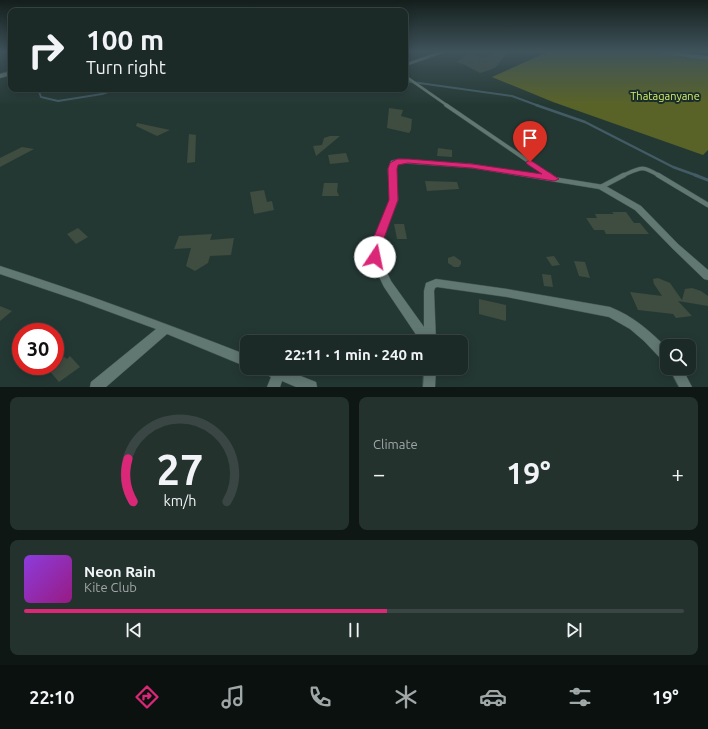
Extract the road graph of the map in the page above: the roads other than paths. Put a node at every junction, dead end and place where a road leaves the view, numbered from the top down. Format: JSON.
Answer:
{"nodes":[{"id":1,"x":408,"y":78,"type":"edge"},
{"id":2,"x":554,"y":179,"type":"junction"},
{"id":3,"x":601,"y":187,"type":"junction"},
{"id":4,"x":708,"y":205,"type":"edge"},
{"id":5,"x":0,"y":270,"type":"edge"},
{"id":6,"x":708,"y":276,"type":"edge"},
{"id":7,"x":166,"y":328,"type":"junction"},
{"id":8,"x":424,"y":335,"type":"edge"},
{"id":9,"x":429,"y":335,"type":"edge"},
{"id":10,"x":660,"y":350,"type":"edge"},
{"id":11,"x":240,"y":358,"type":"edge"},
{"id":12,"x":279,"y":375,"type":"edge"},
{"id":13,"x":281,"y":375,"type":"edge"},
{"id":14,"x":429,"y":375,"type":"edge"},
{"id":15,"x":679,"y":375,"type":"edge"},
{"id":16,"x":96,"y":387,"type":"edge"},
{"id":17,"x":273,"y":387,"type":"edge"},
{"id":18,"x":311,"y":387,"type":"edge"},
{"id":19,"x":428,"y":387,"type":"edge"},
{"id":20,"x":686,"y":387,"type":"edge"}],
"edges":[{"from":1,"to":2,"type":"lane"},
{"from":2,"to":3,"type":"street"},
{"from":2,"to":8,"type":"street"},
{"from":3,"to":4,"type":"lane"},
{"from":3,"to":6,"type":"street"},
{"from":5,"to":7,"type":"street"},
{"from":7,"to":11,"type":"street"},
{"from":7,"to":16,"type":"street"},
{"from":9,"to":10,"type":"street"},
{"from":12,"to":17,"type":"street"},
{"from":13,"to":18,"type":"street"},
{"from":14,"to":19,"type":"street"},
{"from":15,"to":20,"type":"street"}]}
